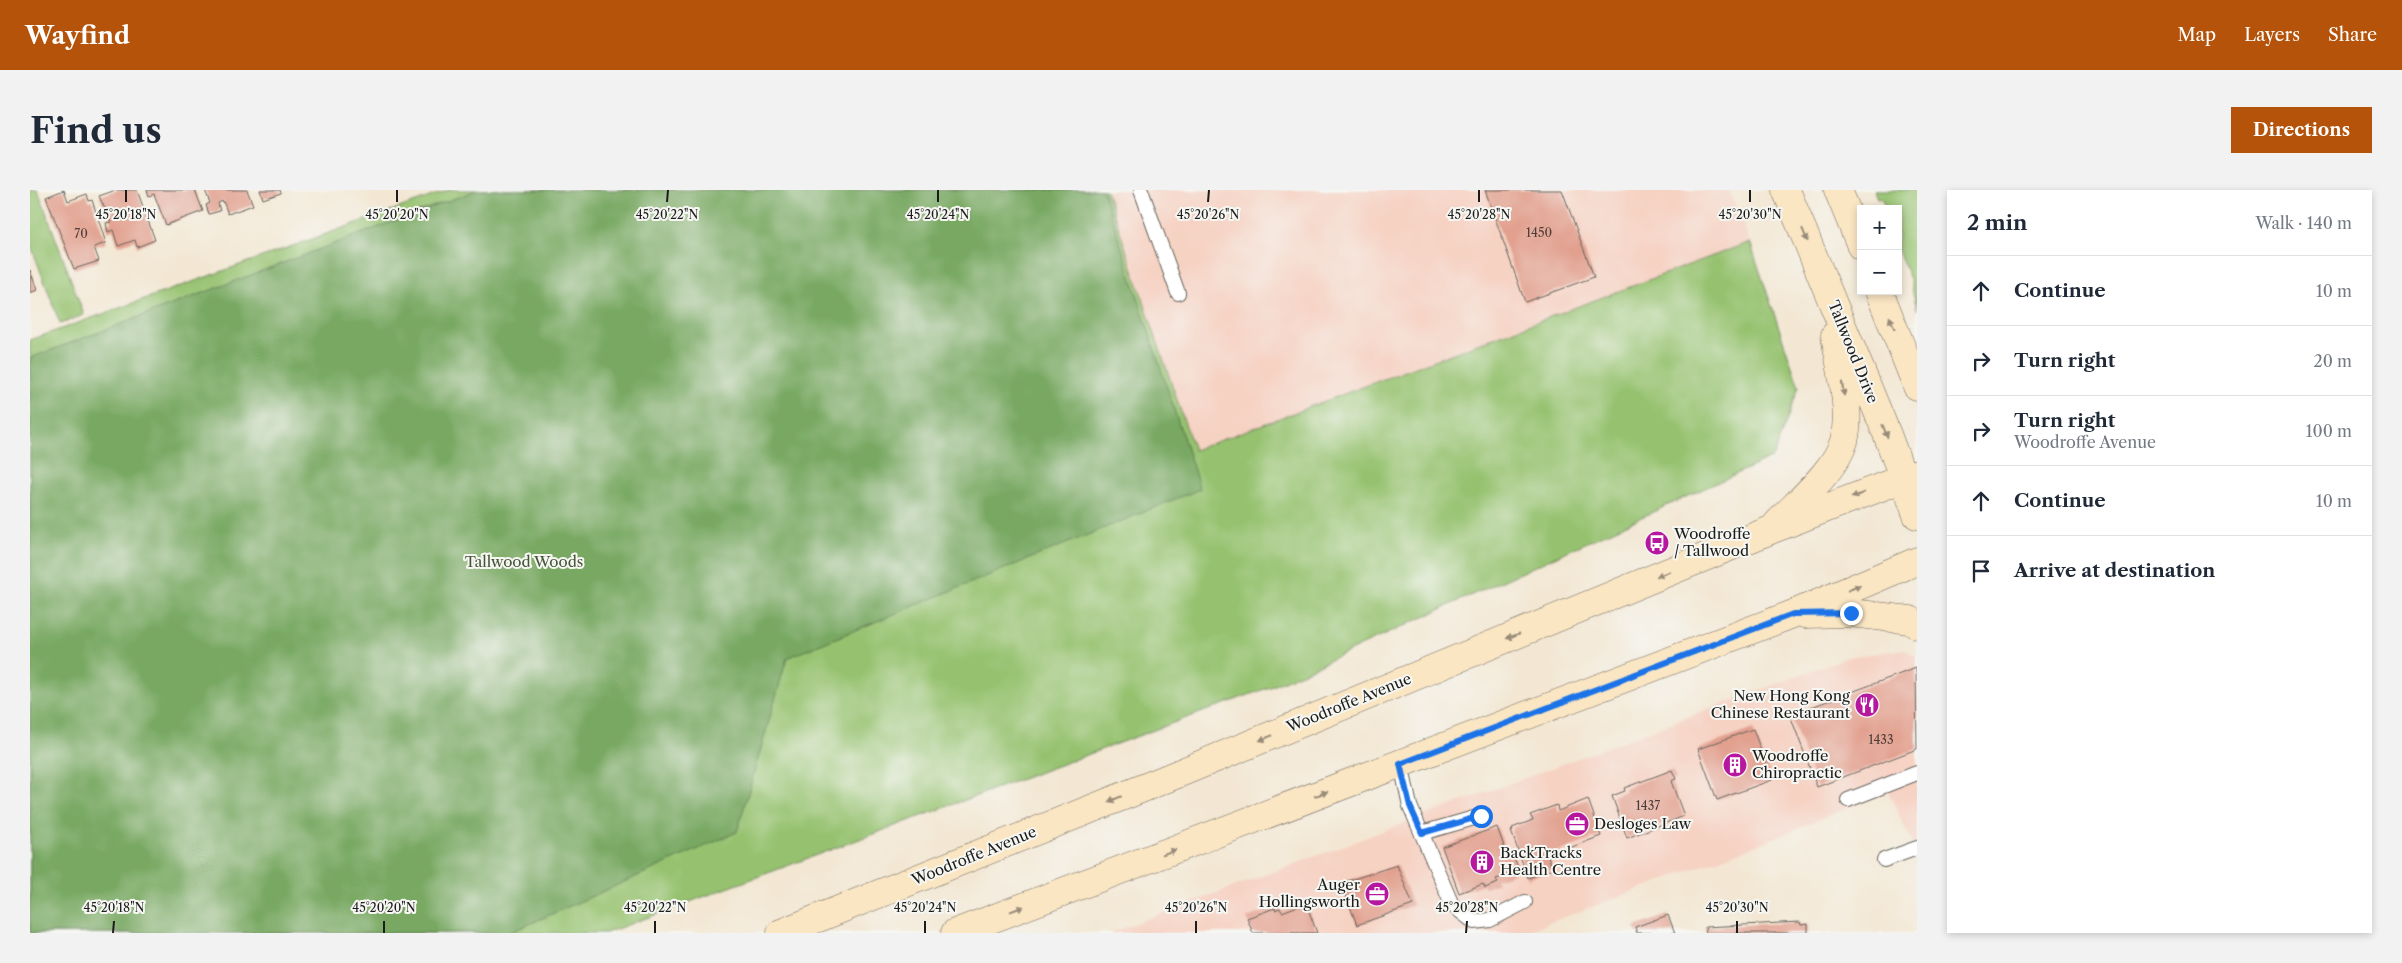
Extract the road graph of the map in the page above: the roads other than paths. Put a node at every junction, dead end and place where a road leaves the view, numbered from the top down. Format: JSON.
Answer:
{"nodes":[{"id":1,"x":1141,"y":190,"type":"edge"},
{"id":2,"x":1786,"y":190,"type":"edge"},
{"id":3,"x":1838,"y":190,"type":"edge"},
{"id":4,"x":1857,"y":236,"type":"edge"},
{"id":5,"x":1828,"y":289,"type":"junction"},
{"id":6,"x":1178,"y":292,"type":"dead end"},
{"id":7,"x":1881,"y":295,"type":"edge"},
{"id":8,"x":1911,"y":359,"type":"edge"},
{"id":9,"x":1917,"y":386,"type":"edge"},
{"id":10,"x":1910,"y":475,"type":"edge"},
{"id":11,"x":1917,"y":515,"type":"edge"},
{"id":12,"x":1773,"y":529,"type":"junction"},
{"id":13,"x":1917,"y":561,"type":"edge"},
{"id":14,"x":1793,"y":614,"type":"junction"},
{"id":15,"x":1917,"y":625,"type":"edge"},
{"id":16,"x":1400,"y":764,"type":"junction"},
{"id":17,"x":1917,"y":773,"type":"edge"},
{"id":18,"x":1848,"y":800,"type":"dead end"},
{"id":19,"x":1481,"y":816,"type":"dead end"},
{"id":20,"x":1422,"y":833,"type":"junction"},
{"id":21,"x":1917,"y":848,"type":"edge"},
{"id":22,"x":1884,"y":860,"type":"dead end"},
{"id":23,"x":1525,"y":902,"type":"dead end"},
{"id":24,"x":781,"y":933,"type":"edge"},
{"id":25,"x":955,"y":933,"type":"edge"}],
"edges":[{"from":1,"to":6,"type":"lane"},
{"from":2,"to":5,"type":"main road","name":"Tallwood Drive","one_way":true},
{"from":3,"to":4,"type":"main road"},
{"from":5,"to":10,"type":"main road","name":"Tallwood Drive","one_way":true},
{"from":5,"to":12,"type":"main road","one_way":true},
{"from":8,"to":7,"type":"main road","one_way":true},
{"from":8,"to":9,"type":"main road"},
{"from":10,"to":11,"type":"main road","name":"Tallwood Drive"},
{"from":10,"to":12,"type":"main road","name":"Woodroffe Avenue","one_way":true},
{"from":12,"to":24,"type":"main road","name":"Woodroffe Avenue","one_way":true},
{"from":14,"to":13,"type":"main road","one_way":true},
{"from":14,"to":15,"type":"main road"},
{"from":14,"to":16,"type":"main road"},
{"from":16,"to":20,"type":"lane"},
{"from":25,"to":16,"type":"main road","one_way":true},
{"from":17,"to":18,"type":"lane"},
{"from":19,"to":20,"type":"lane"},
{"from":20,"to":23,"type":"lane"},
{"from":21,"to":22,"type":"lane"}]}
